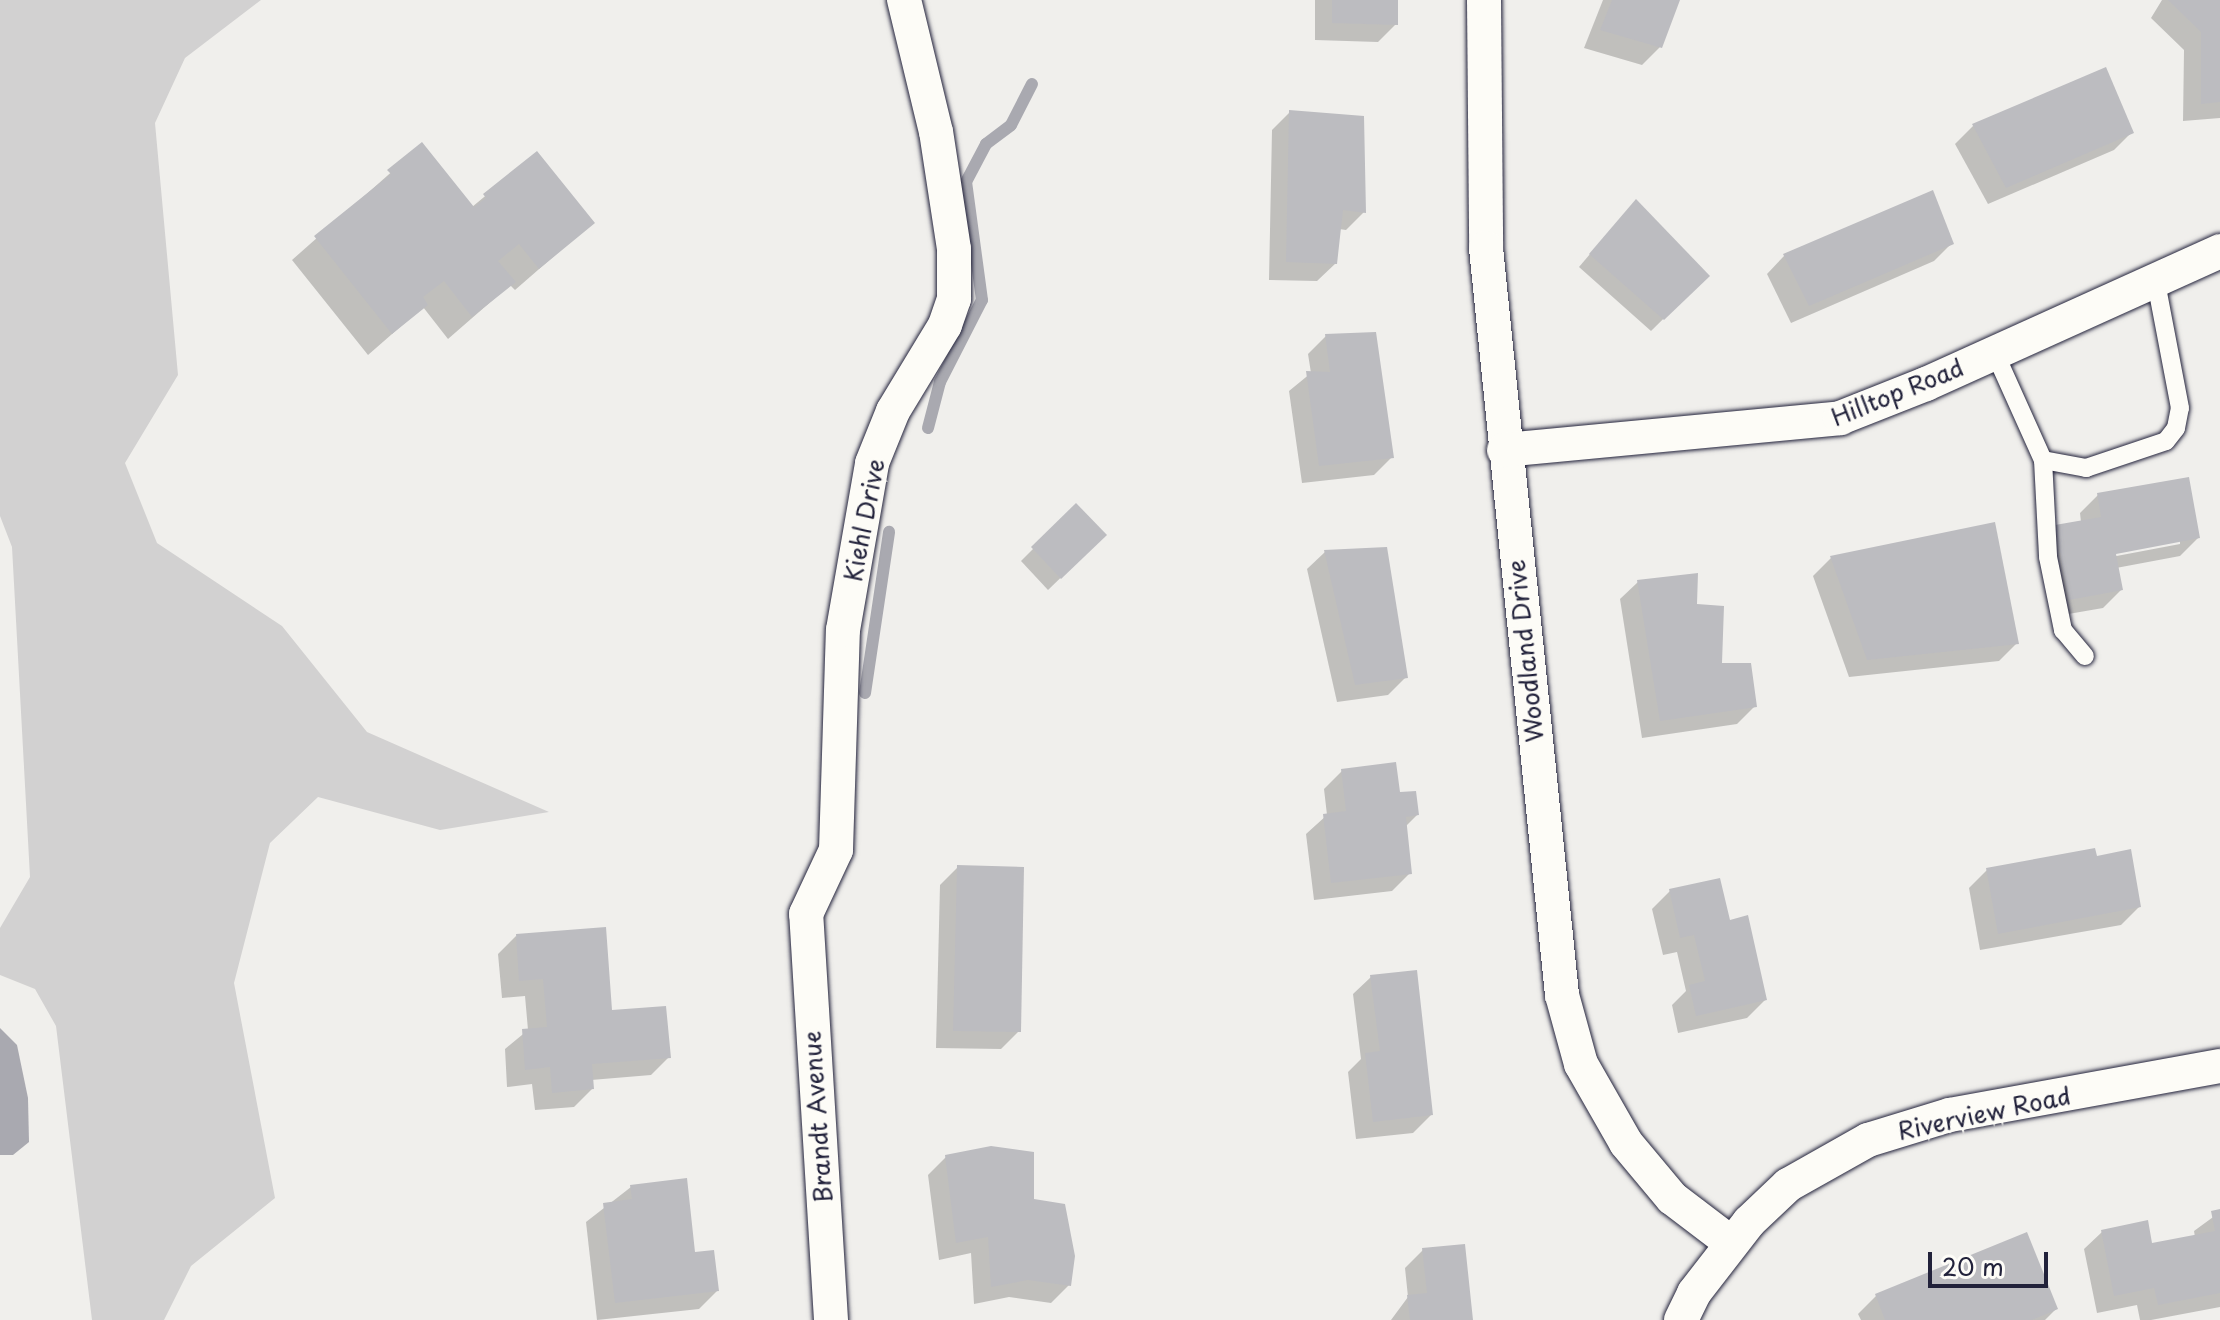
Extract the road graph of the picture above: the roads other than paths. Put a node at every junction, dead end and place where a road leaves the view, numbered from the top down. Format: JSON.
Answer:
{"nodes":[{"id":1,"x":904,"y":0,"type":"edge"},
{"id":2,"x":1484,"y":0,"type":"edge"},
{"id":3,"x":2220,"y":251,"type":"edge"},
{"id":4,"x":2155,"y":277,"type":"junction"},
{"id":5,"x":1994,"y":351,"type":"junction"},
{"id":6,"x":1504,"y":450,"type":"junction"},
{"id":7,"x":2043,"y":460,"type":"junction"},
{"id":8,"x":2085,"y":656,"type":"dead end"},
{"id":9,"x":806,"y":914,"type":"joint"},
{"id":10,"x":2220,"y":1066,"type":"edge"},
{"id":11,"x":1731,"y":1243,"type":"junction"},
{"id":12,"x":831,"y":1320,"type":"edge"},
{"id":13,"x":1681,"y":1320,"type":"edge"}],
"edges":[{"from":1,"to":9,"type":"street","name":"Kiehl Drive"},
{"from":2,"to":6,"type":"street","name":"Woodland Drive"},
{"from":3,"to":4,"type":"street","name":"Hilltop Road"},
{"from":4,"to":5,"type":"street","name":"Hilltop Road"},
{"from":4,"to":7,"type":"lane"},
{"from":5,"to":6,"type":"street","name":"Hilltop Road"},
{"from":5,"to":7,"type":"lane"},
{"from":6,"to":11,"type":"street","name":"Woodland Drive"},
{"from":7,"to":8,"type":"lane"},
{"from":9,"to":12,"type":"street","name":"Brandt Avenue"},
{"from":10,"to":11,"type":"street","name":"Riverview Road"},
{"from":11,"to":13,"type":"street","name":"Riverview Road"}]}
